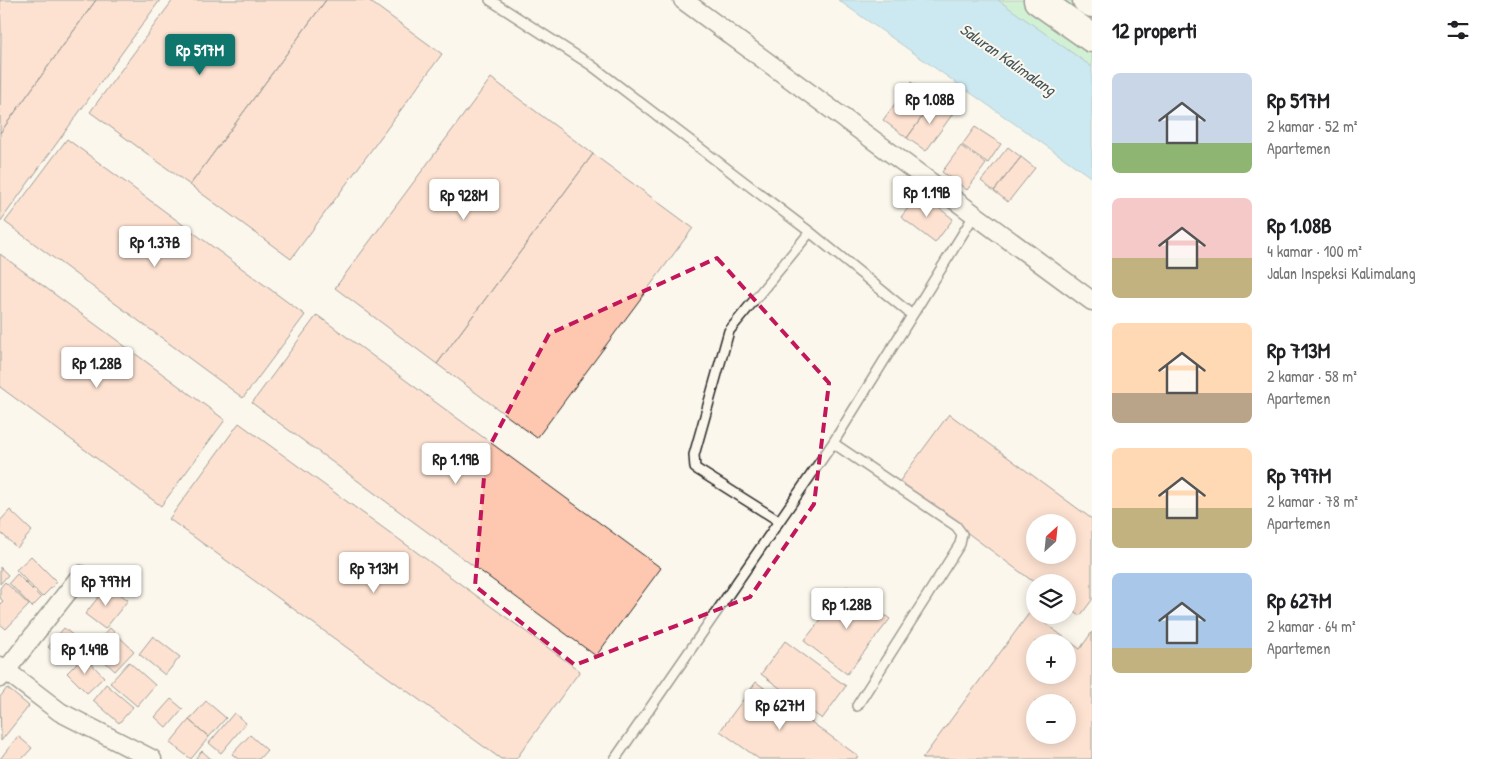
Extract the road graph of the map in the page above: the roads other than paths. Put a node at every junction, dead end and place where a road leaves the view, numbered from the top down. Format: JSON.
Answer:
{"nodes":[{"id":1,"x":490,"y":0,"type":"edge"},
{"id":2,"x":683,"y":0,"type":"edge"},
{"id":3,"x":1038,"y":0,"type":"edge"},
{"id":4,"x":1087,"y":0,"type":"edge"},
{"id":5,"x":1092,"y":3,"type":"edge"},
{"id":6,"x":1092,"y":38,"type":"edge"},
{"id":7,"x":975,"y":214,"type":"junction"},
{"id":8,"x":810,"y":232,"type":"junction"},
{"id":9,"x":1092,"y":301,"type":"edge"},
{"id":10,"x":912,"y":316,"type":"junction"},
{"id":11,"x":833,"y":443,"type":"junction"},
{"id":12,"x":779,"y":521,"type":"junction"},
{"id":13,"x":81,"y":575,"type":"dead end"},
{"id":14,"x":2,"y":671,"type":"edge"},
{"id":15,"x":857,"y":706,"type":"dead end"},
{"id":16,"x":152,"y":759,"type":"edge"},
{"id":17,"x":614,"y":759,"type":"edge"}],
"edges":[{"from":1,"to":8,"type":"lane"},
{"from":2,"to":7,"type":"street"},
{"from":3,"to":6,"type":"main road"},
{"from":4,"to":5,"type":"main road"},
{"from":7,"to":9,"type":"street"},
{"from":7,"to":10,"type":"lane"},
{"from":8,"to":10,"type":"lane"},
{"from":8,"to":12,"type":"lane"},
{"from":10,"to":11,"type":"lane"},
{"from":11,"to":12,"type":"lane"},
{"from":11,"to":15,"type":"lane"},
{"from":12,"to":17,"type":"lane"},
{"from":13,"to":14,"type":"street"},
{"from":14,"to":16,"type":"street"}]}
